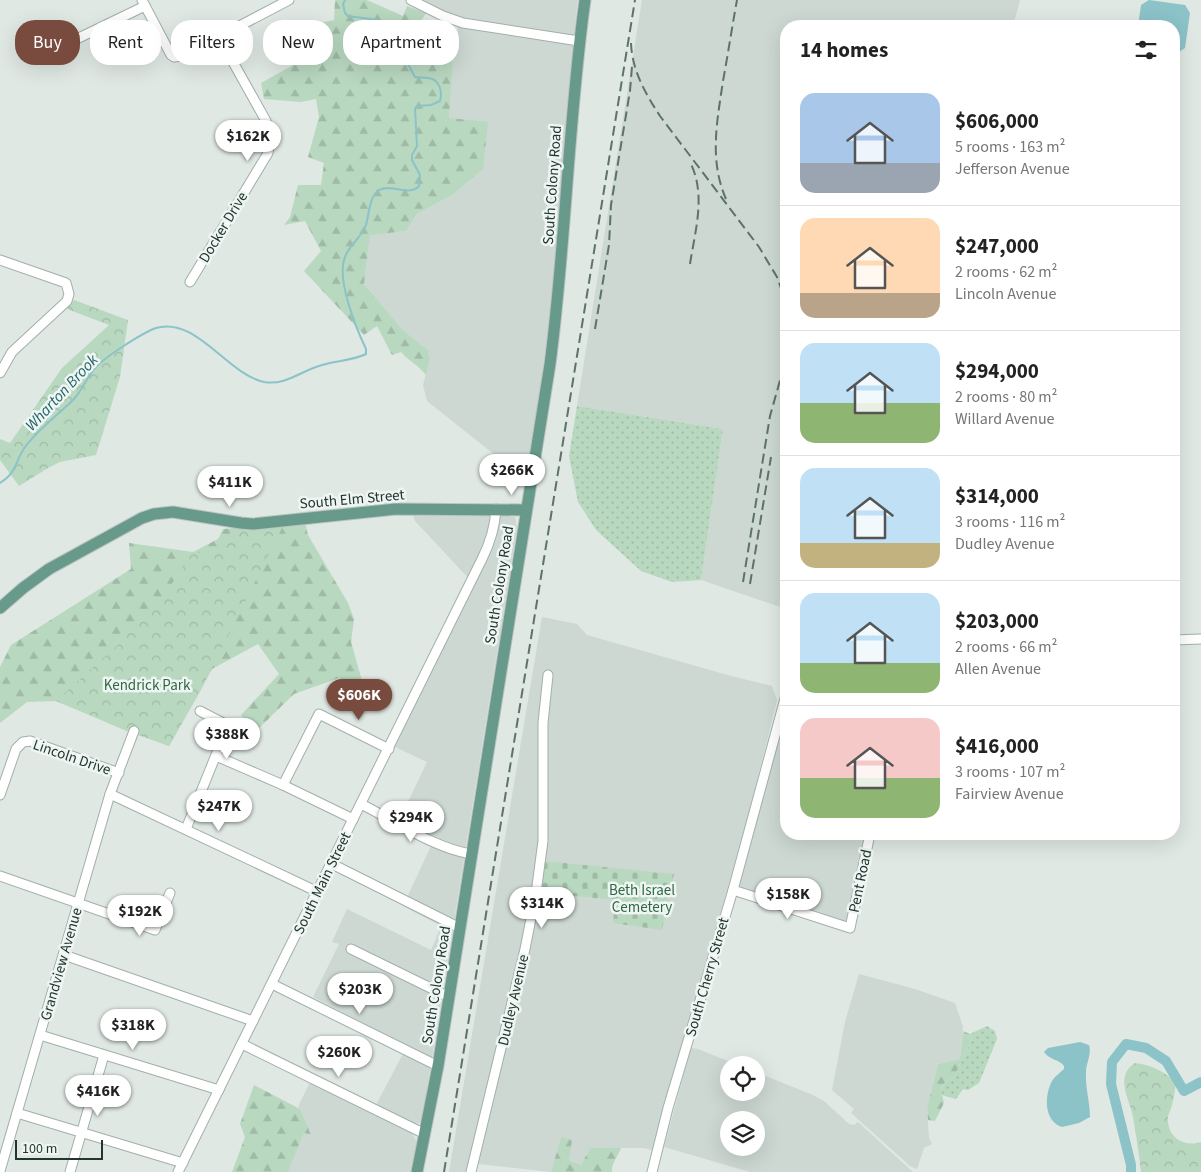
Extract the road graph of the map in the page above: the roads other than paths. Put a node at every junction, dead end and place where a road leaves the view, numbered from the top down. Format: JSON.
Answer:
{"nodes":[{"id":1,"x":289,"y":0,"type":"edge"},
{"id":2,"x":411,"y":0,"type":"edge"},
{"id":3,"x":585,"y":0,"type":"edge"},
{"id":4,"x":143,"y":3,"type":"edge"},
{"id":5,"x":251,"y":20,"type":"edge"},
{"id":6,"x":80,"y":36,"type":"edge"},
{"id":7,"x":579,"y":41,"type":"junction"},
{"id":8,"x":171,"y":54,"type":"edge"},
{"id":9,"x":235,"y":65,"type":"edge"},
{"id":10,"x":0,"y":260,"type":"edge"},
{"id":11,"x":190,"y":282,"type":"dead end"},
{"id":12,"x":0,"y":373,"type":"edge"},
{"id":13,"x":496,"y":509,"type":"junction"},
{"id":14,"x":526,"y":510,"type":"junction"},
{"id":15,"x":0,"y":608,"type":"edge"},
{"id":16,"x":1201,"y":639,"type":"edge"},
{"id":17,"x":1180,"y":640,"type":"edge"},
{"id":18,"x":548,"y":675,"type":"dead end"},
{"id":19,"x":200,"y":711,"type":"dead end"},
{"id":20,"x":780,"y":717,"type":"edge"},
{"id":21,"x":134,"y":731,"type":"dead end"},
{"id":22,"x":389,"y":749,"type":"junction"},
{"id":23,"x":216,"y":756,"type":"junction"},
{"id":24,"x":119,"y":773,"type":"junction"},
{"id":25,"x":283,"y":785,"type":"junction"},
{"id":26,"x":110,"y":794,"type":"junction"},
{"id":27,"x":0,"y":795,"type":"edge"},
{"id":28,"x":362,"y":804,"type":"junction"},
{"id":29,"x":353,"y":819,"type":"junction"},
{"id":30,"x":186,"y":829,"type":"junction"},
{"id":31,"x":869,"y":840,"type":"edge"},
{"id":32,"x":471,"y":854,"type":"junction"},
{"id":33,"x":332,"y":864,"type":"junction"},
{"id":34,"x":0,"y":876,"type":"edge"},
{"id":35,"x":733,"y":890,"type":"junction"},
{"id":36,"x":318,"y":892,"type":"junction"},
{"id":37,"x":170,"y":893,"type":"dead end"},
{"id":38,"x":79,"y":903,"type":"junction"},
{"id":39,"x":460,"y":928,"type":"junction"},
{"id":40,"x":351,"y":949,"type":"dead end"},
{"id":41,"x":64,"y":955,"type":"junction"},
{"id":42,"x":272,"y":984,"type":"junction"},
{"id":43,"x":449,"y":997,"type":"junction"},
{"id":44,"x":253,"y":1021,"type":"junction"},
{"id":45,"x":40,"y":1035,"type":"junction"},
{"id":46,"x":242,"y":1044,"type":"junction"},
{"id":47,"x":104,"y":1055,"type":"junction"},
{"id":48,"x":438,"y":1066,"type":"junction"},
{"id":49,"x":219,"y":1090,"type":"junction"},
{"id":50,"x":17,"y":1113,"type":"junction"},
{"id":51,"x":81,"y":1132,"type":"junction"},
{"id":52,"x":425,"y":1134,"type":"junction"},
{"id":53,"x":183,"y":1163,"type":"junction"},
{"id":54,"x":0,"y":1171,"type":"edge"},
{"id":55,"x":70,"y":1172,"type":"edge"},
{"id":56,"x":178,"y":1172,"type":"edge"},
{"id":57,"x":417,"y":1172,"type":"edge"},
{"id":58,"x":471,"y":1172,"type":"edge"},
{"id":59,"x":652,"y":1172,"type":"edge"}],
"edges":[{"from":1,"to":5,"type":"street"},
{"from":2,"to":7,"type":"street"},
{"from":3,"to":7,"type":"main road","name":"South Colony Road"},
{"from":4,"to":6,"type":"street"},
{"from":4,"to":8,"type":"street"},
{"from":7,"to":14,"type":"main road","name":"South Colony Road"},
{"from":9,"to":11,"type":"street","name":"Docker Drive"},
{"from":10,"to":12,"type":"street"},
{"from":13,"to":14,"type":"main road","name":"South Elm Street"},
{"from":13,"to":15,"type":"main road","name":"South Elm Street"},
{"from":13,"to":22,"type":"street","name":"South Main Street"},
{"from":14,"to":32,"type":"main road","name":"South Colony Road"},
{"from":16,"to":17,"type":"street"},
{"from":18,"to":58,"type":"street","name":"Dudley Avenue"},
{"from":19,"to":23,"type":"street"},
{"from":20,"to":35,"type":"street","name":"South Cherry Street"},
{"from":21,"to":24,"type":"street","name":"Grandview Avenue"},
{"from":22,"to":25,"type":"street"},
{"from":22,"to":28,"type":"street","name":"South Main Street"},
{"from":23,"to":25,"type":"street"},
{"from":23,"to":30,"type":"street"},
{"from":24,"to":26,"type":"street","name":"Grandview Avenue"},
{"from":24,"to":27,"type":"street","name":"Lincoln Drive"},
{"from":25,"to":29,"type":"street"},
{"from":26,"to":30,"type":"street"},
{"from":26,"to":38,"type":"street","name":"Grandview Avenue"},
{"from":28,"to":29,"type":"street","name":"South Main Street"},
{"from":28,"to":32,"type":"street"},
{"from":29,"to":33,"type":"street","name":"South Main Street"},
{"from":30,"to":36,"type":"street"},
{"from":31,"to":35,"type":"street","name":"Pent Road"},
{"from":32,"to":39,"type":"main road","name":"South Colony Road"},
{"from":33,"to":36,"type":"street","name":"South Main Street"},
{"from":33,"to":39,"type":"street"},
{"from":34,"to":38,"type":"street"},
{"from":35,"to":59,"type":"street","name":"South Cherry Street"},
{"from":36,"to":42,"type":"street","name":"South Main Street"},
{"from":37,"to":38,"type":"street"},
{"from":38,"to":41,"type":"street","name":"Grandview Avenue"},
{"from":39,"to":43,"type":"main road","name":"South Colony Road"},
{"from":40,"to":43,"type":"street"},
{"from":41,"to":44,"type":"street"},
{"from":41,"to":45,"type":"street","name":"Grandview Avenue"},
{"from":42,"to":44,"type":"street","name":"South Main Street"},
{"from":42,"to":48,"type":"street"},
{"from":43,"to":48,"type":"main road","name":"South Colony Road"},
{"from":44,"to":46,"type":"street","name":"South Main Street"},
{"from":45,"to":47,"type":"street"},
{"from":45,"to":50,"type":"street","name":"Grandview Avenue"},
{"from":46,"to":49,"type":"street","name":"South Main Street"},
{"from":46,"to":52,"type":"street"},
{"from":47,"to":49,"type":"street"},
{"from":47,"to":51,"type":"street"},
{"from":48,"to":52,"type":"main road","name":"South Colony Road"},
{"from":49,"to":53,"type":"street","name":"South Main Street"},
{"from":50,"to":51,"type":"street"},
{"from":50,"to":54,"type":"street","name":"Grandview Avenue"},
{"from":51,"to":53,"type":"street"},
{"from":51,"to":55,"type":"street"},
{"from":52,"to":57,"type":"main road","name":"South Colony Road"},
{"from":53,"to":56,"type":"street","name":"South Main Street"}]}
